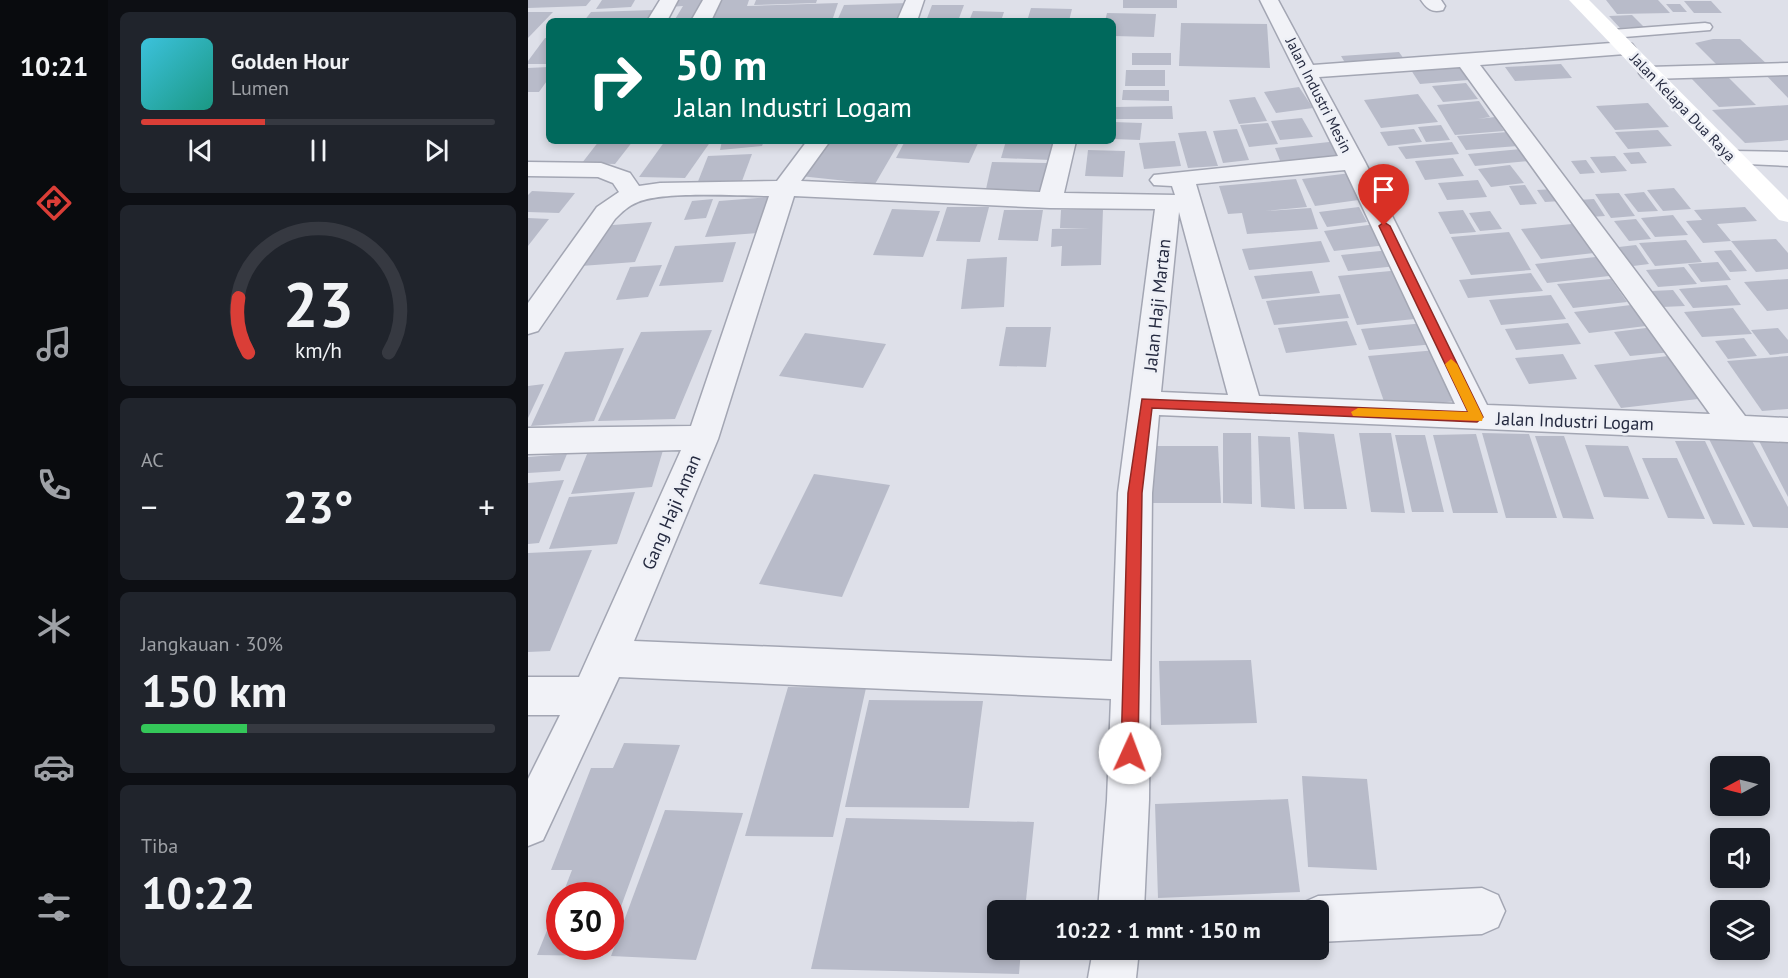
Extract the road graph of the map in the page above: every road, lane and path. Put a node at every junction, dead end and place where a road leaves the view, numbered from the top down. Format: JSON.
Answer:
{"nodes":[{"id":1,"x":669,"y":0,"type":"edge"},
{"id":2,"x":712,"y":0,"type":"edge"},
{"id":3,"x":915,"y":0,"type":"edge"},
{"id":4,"x":1269,"y":0,"type":"edge"},
{"id":5,"x":1578,"y":0,"type":"edge"},
{"id":6,"x":659,"y":18,"type":"edge"},
{"id":7,"x":703,"y":18,"type":"edge"},
{"id":8,"x":908,"y":18,"type":"edge"},
{"id":9,"x":1705,"y":27,"type":"dead end"},
{"id":10,"x":1618,"y":41,"type":"junction"},
{"id":11,"x":1466,"y":61,"type":"junction"},
{"id":12,"x":1788,"y":69,"type":"edge"},
{"id":13,"x":1307,"y":72,"type":"junction"},
{"id":14,"x":1649,"y":73,"type":"junction"},
{"id":15,"x":817,"y":144,"type":"edge"},
{"id":16,"x":1064,"y":144,"type":"edge"},
{"id":17,"x":1733,"y":158,"type":"junction"},
{"id":18,"x":1788,"y":159,"type":"edge"},
{"id":19,"x":1353,"y":162,"type":"junction"},
{"id":20,"x":528,"y":169,"type":"edge"},
{"id":21,"x":1165,"y":187,"type":"junction"},
{"id":22,"x":784,"y":188,"type":"junction"},
{"id":23,"x":633,"y":195,"type":"junction"},
{"id":24,"x":1050,"y":200,"type":"junction"},
{"id":25,"x":1788,"y":214,"type":"edge"},
{"id":26,"x":528,"y":324,"type":"edge"},
{"id":27,"x":1146,"y":403,"type":"junction"},
{"id":28,"x":1247,"y":408,"type":"junction"},
{"id":29,"x":1477,"y":417,"type":"junction"},
{"id":30,"x":1737,"y":428,"type":"junction"},
{"id":31,"x":1788,"y":430,"type":"edge"},
{"id":32,"x":702,"y":439,"type":"junction"},
{"id":33,"x":528,"y":441,"type":"edge"},
{"id":34,"x":608,"y":658,"type":"junction"},
{"id":35,"x":1132,"y":681,"type":"junction"},
{"id":36,"x":528,"y":696,"type":"edge"},
{"id":37,"x":589,"y":696,"type":"junction"},
{"id":38,"x":528,"y":825,"type":"edge"},
{"id":39,"x":1122,"y":900,"type":"edge"},
{"id":40,"x":1482,"y":911,"type":"dead end"},
{"id":41,"x":1329,"y":918,"type":"edge"},
{"id":42,"x":1115,"y":960,"type":"edge"},
{"id":43,"x":1112,"y":978,"type":"edge"}],
"edges":[{"from":1,"to":6,"type":"street"},
{"from":2,"to":7,"type":"street"},
{"from":3,"to":8,"type":"street"},
{"from":4,"to":13,"type":"street","name":"Jalan Industri Mesin"},
{"from":5,"to":10,"type":"main road","name":"Jalan Kelapa Dua Raya"},
{"from":9,"to":10,"type":"lane"},
{"from":10,"to":11,"type":"street"},
{"from":10,"to":14,"type":"main road","name":"Jalan Kelapa Dua Raya"},
{"from":11,"to":13,"type":"street"},
{"from":11,"to":30,"type":"street"},
{"from":12,"to":14,"type":"street"},
{"from":13,"to":19,"type":"street","name":"Jalan Industri Mesin"},
{"from":14,"to":17,"type":"main road","name":"Jalan Kelapa Dua Raya"},
{"from":15,"to":22,"type":"street","name":"Gang Haji Aman"},
{"from":16,"to":24,"type":"street"},
{"from":17,"to":18,"type":"street"},
{"from":17,"to":25,"type":"main road","name":"Jalan Kelapa Dua Raya"},
{"from":19,"to":21,"type":"street"},
{"from":19,"to":29,"type":"street","name":"Jalan Industri Mesin"},
{"from":20,"to":23,"type":"street"},
{"from":21,"to":24,"type":"street"},
{"from":21,"to":27,"type":"street","name":"Jalan Haji Martan"},
{"from":21,"to":28,"type":"street"},
{"from":22,"to":23,"type":"street"},
{"from":22,"to":24,"type":"street"},
{"from":22,"to":32,"type":"street","name":"Gang Haji Aman"},
{"from":23,"to":26,"type":"street"},
{"from":27,"to":28,"type":"street","name":"Jalan Industri Logam"},
{"from":27,"to":35,"type":"street","name":"Jalan Haji Martan"},
{"from":28,"to":29,"type":"street","name":"Jalan Industri Logam"},
{"from":29,"to":30,"type":"street","name":"Jalan Industri Logam"},
{"from":30,"to":31,"type":"street","name":"Jalan Industri Logam"},
{"from":32,"to":33,"type":"street"},
{"from":32,"to":34,"type":"street","name":"Gang Haji Aman"},
{"from":34,"to":35,"type":"street"},
{"from":34,"to":37,"type":"street","name":"Gang Haji Aman"},
{"from":35,"to":39,"type":"street","name":"Jalan Haji Martan"},
{"from":36,"to":37,"type":"street"},
{"from":37,"to":38,"type":"street","name":"Gang Haji Aman"},
{"from":40,"to":41,"type":"street"},
{"from":42,"to":43,"type":"street"}]}
